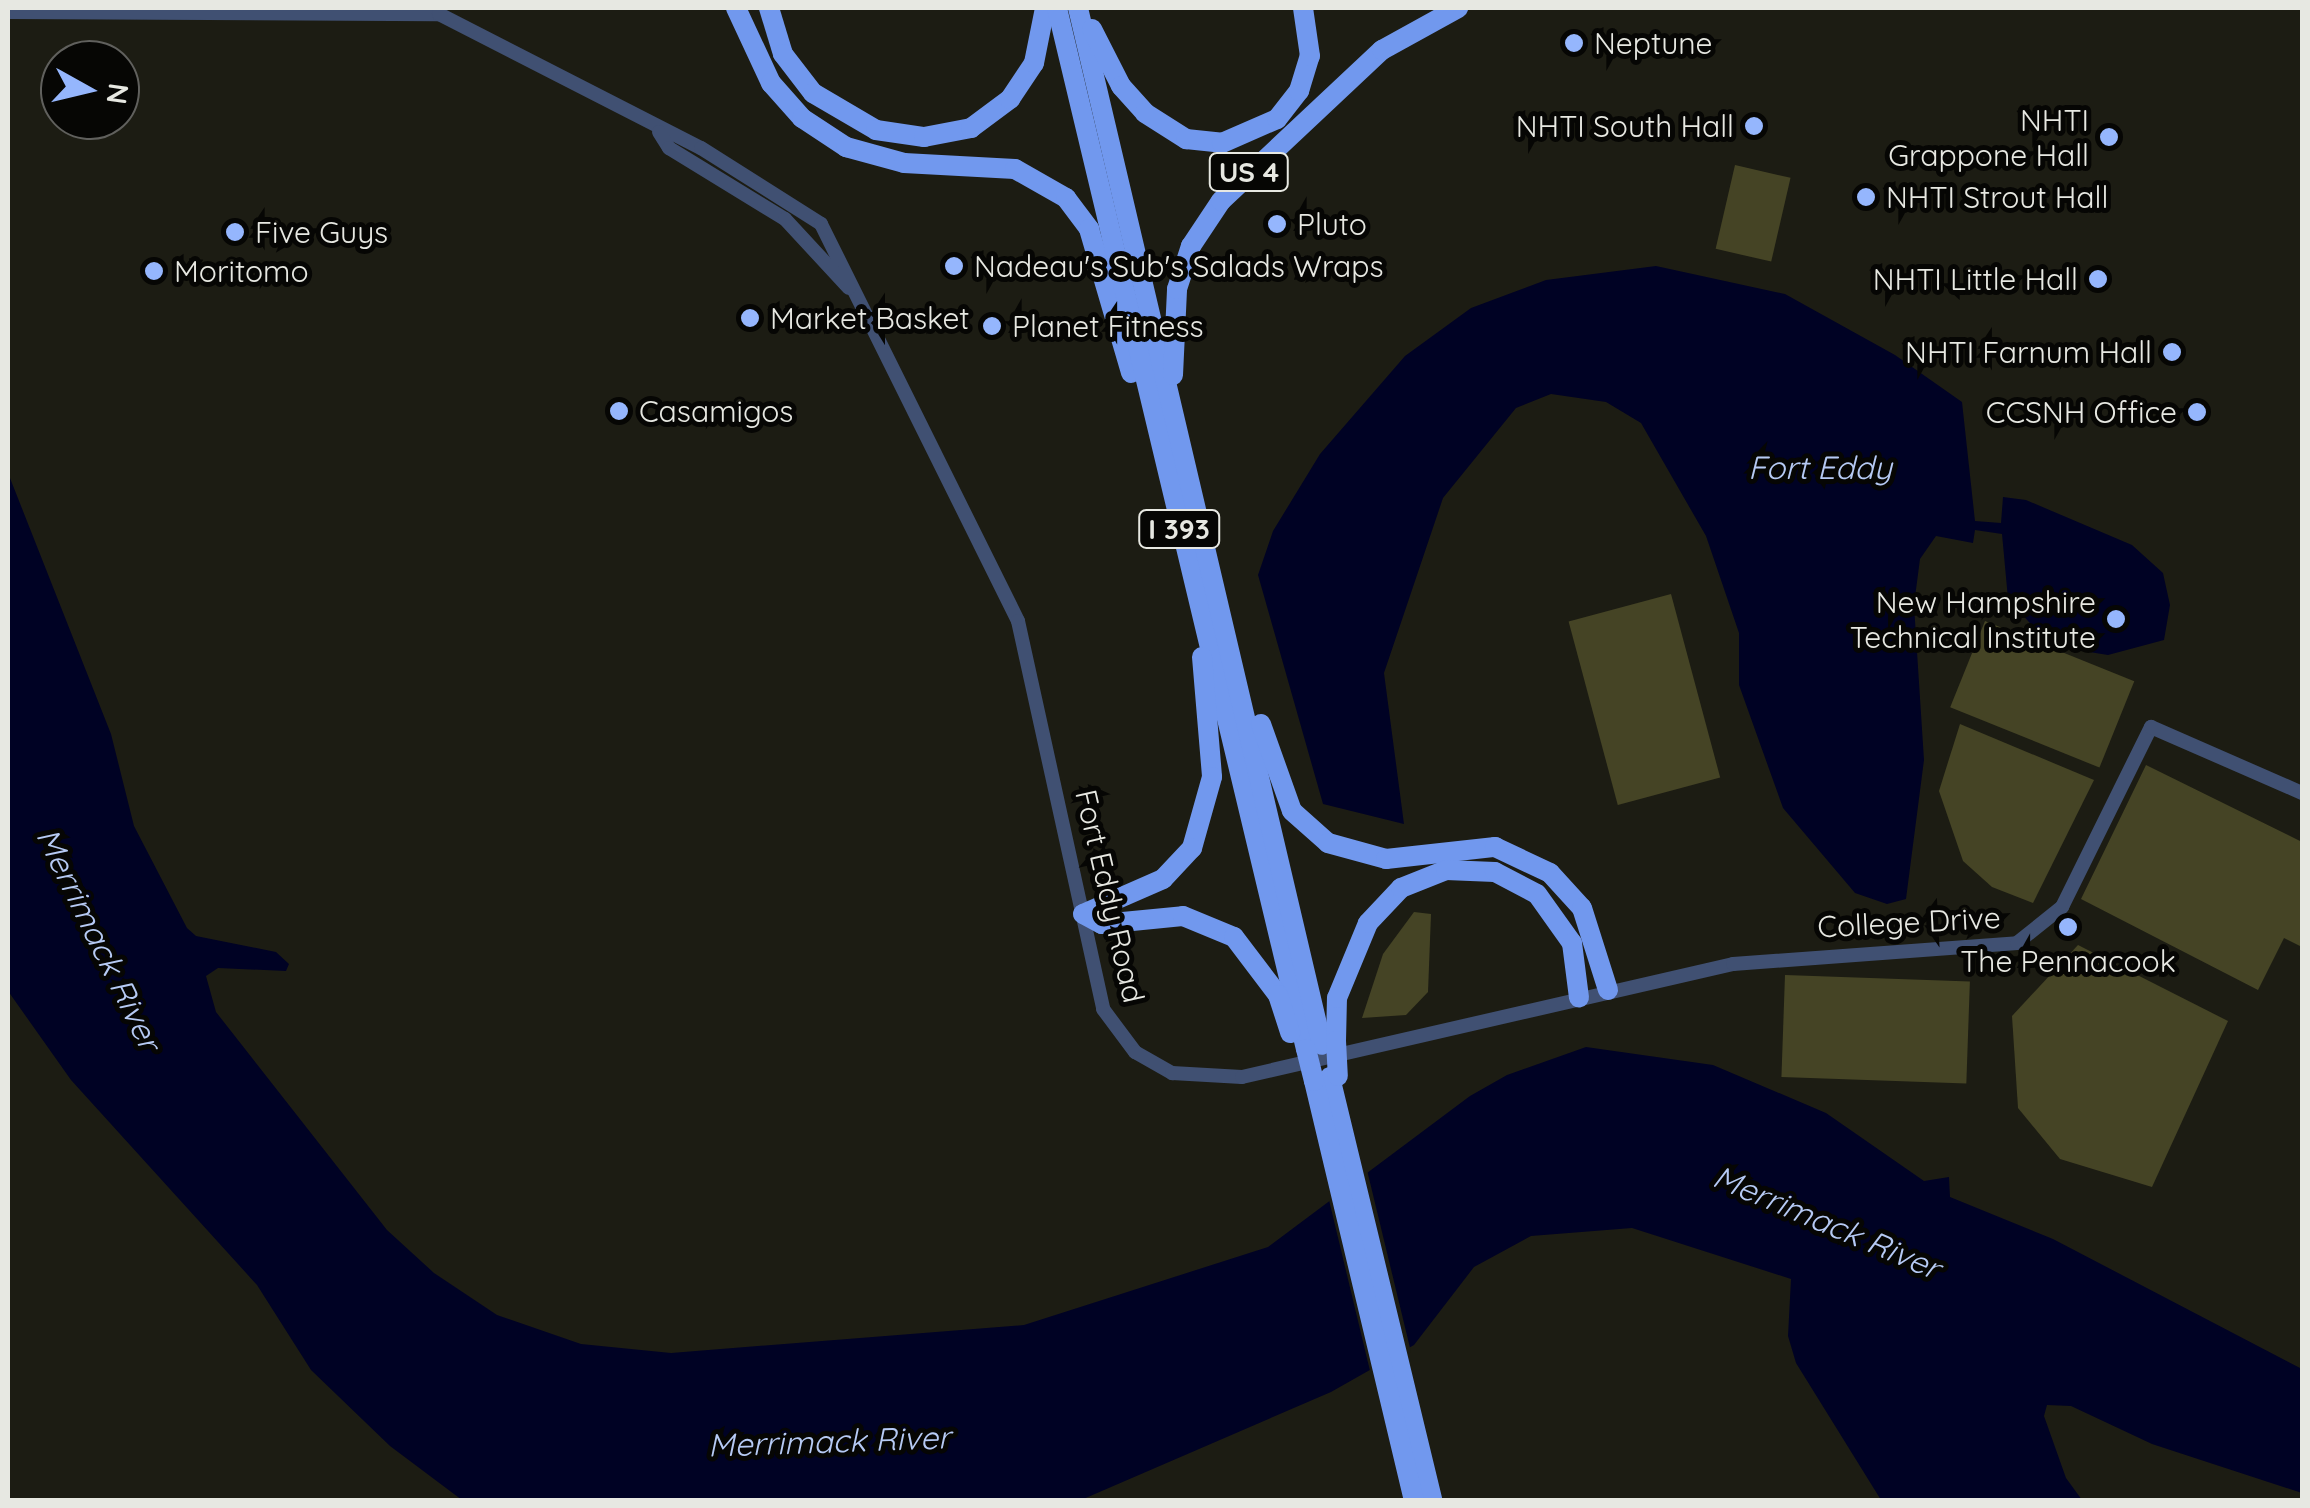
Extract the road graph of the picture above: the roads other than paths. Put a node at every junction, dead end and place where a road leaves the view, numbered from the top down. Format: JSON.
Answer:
{"nodes":[{"id":1,"x":736,"y":8,"type":"edge"},
{"id":2,"x":769,"y":8,"type":"edge"},
{"id":3,"x":1045,"y":8,"type":"edge"},
{"id":4,"x":1056,"y":8,"type":"edge"},
{"id":5,"x":1080,"y":8,"type":"edge"},
{"id":6,"x":1303,"y":8,"type":"edge"},
{"id":7,"x":1458,"y":8,"type":"edge"},
{"id":8,"x":435,"y":11,"type":"edge"},
{"id":9,"x":8,"y":12,"type":"edge"},
{"id":10,"x":658,"y":132,"type":"junction"},
{"id":11,"x":856,"y":296,"type":"junction"},
{"id":12,"x":1174,"y":417,"type":"junction"},
{"id":13,"x":1177,"y":518,"type":"junction"},
{"id":14,"x":1212,"y":567,"type":"junction"},
{"id":15,"x":1194,"y":586,"type":"junction"},
{"id":16,"x":2302,"y":793,"type":"edge"},
{"id":17,"x":1083,"y":914,"type":"junction"},
{"id":18,"x":1608,"y":990,"type":"junction"},
{"id":19,"x":1580,"y":998,"type":"junction"},
{"id":20,"x":1315,"y":1047,"type":"junction"},
{"id":21,"x":1399,"y":1402,"type":"junction"},
{"id":22,"x":1414,"y":1500,"type":"edge"},
{"id":23,"x":1432,"y":1500,"type":"edge"}],
"edges":[{"from":1,"to":13,"type":"highway"},
{"from":2,"to":3,"type":"highway"},
{"from":4,"to":13,"type":"highway","number":"I 393"},
{"from":5,"to":6,"type":"highway"},
{"from":5,"to":12,"type":"highway","number":"I 393"},
{"from":7,"to":12,"type":"highway","number":"US 4"},
{"from":8,"to":9,"type":"street","name":"Fort Eddy Road"},
{"from":8,"to":10,"type":"street","name":"Fort Eddy Road"},
{"from":10,"to":11,"type":"street","name":"Fort Eddy Road"},
{"from":10,"to":11,"type":"street","name":"Fort Eddy Road"},
{"from":11,"to":17,"type":"street","name":"Fort Eddy Road"},
{"from":12,"to":14,"type":"highway","number":"I 393"},
{"from":13,"to":15,"type":"highway","number":"I 393"},
{"from":14,"to":18,"type":"highway"},
{"from":14,"to":20,"type":"highway","number":"I 393"},
{"from":15,"to":17,"type":"highway"},
{"from":15,"to":20,"type":"highway","number":"I 393"},
{"from":16,"to":18,"type":"street","name":"College Drive"},
{"from":17,"to":19,"type":"street","name":"Fort Eddy Road"},
{"from":17,"to":20,"type":"highway"},
{"from":18,"to":19,"type":"street","name":"Fort Eddy Road"},
{"from":19,"to":20,"type":"highway"},
{"from":20,"to":21,"type":"highway","number":"I 393"},
{"from":21,"to":22,"type":"highway","number":"I 393"},
{"from":21,"to":23,"type":"highway","number":"I 393"}]}
